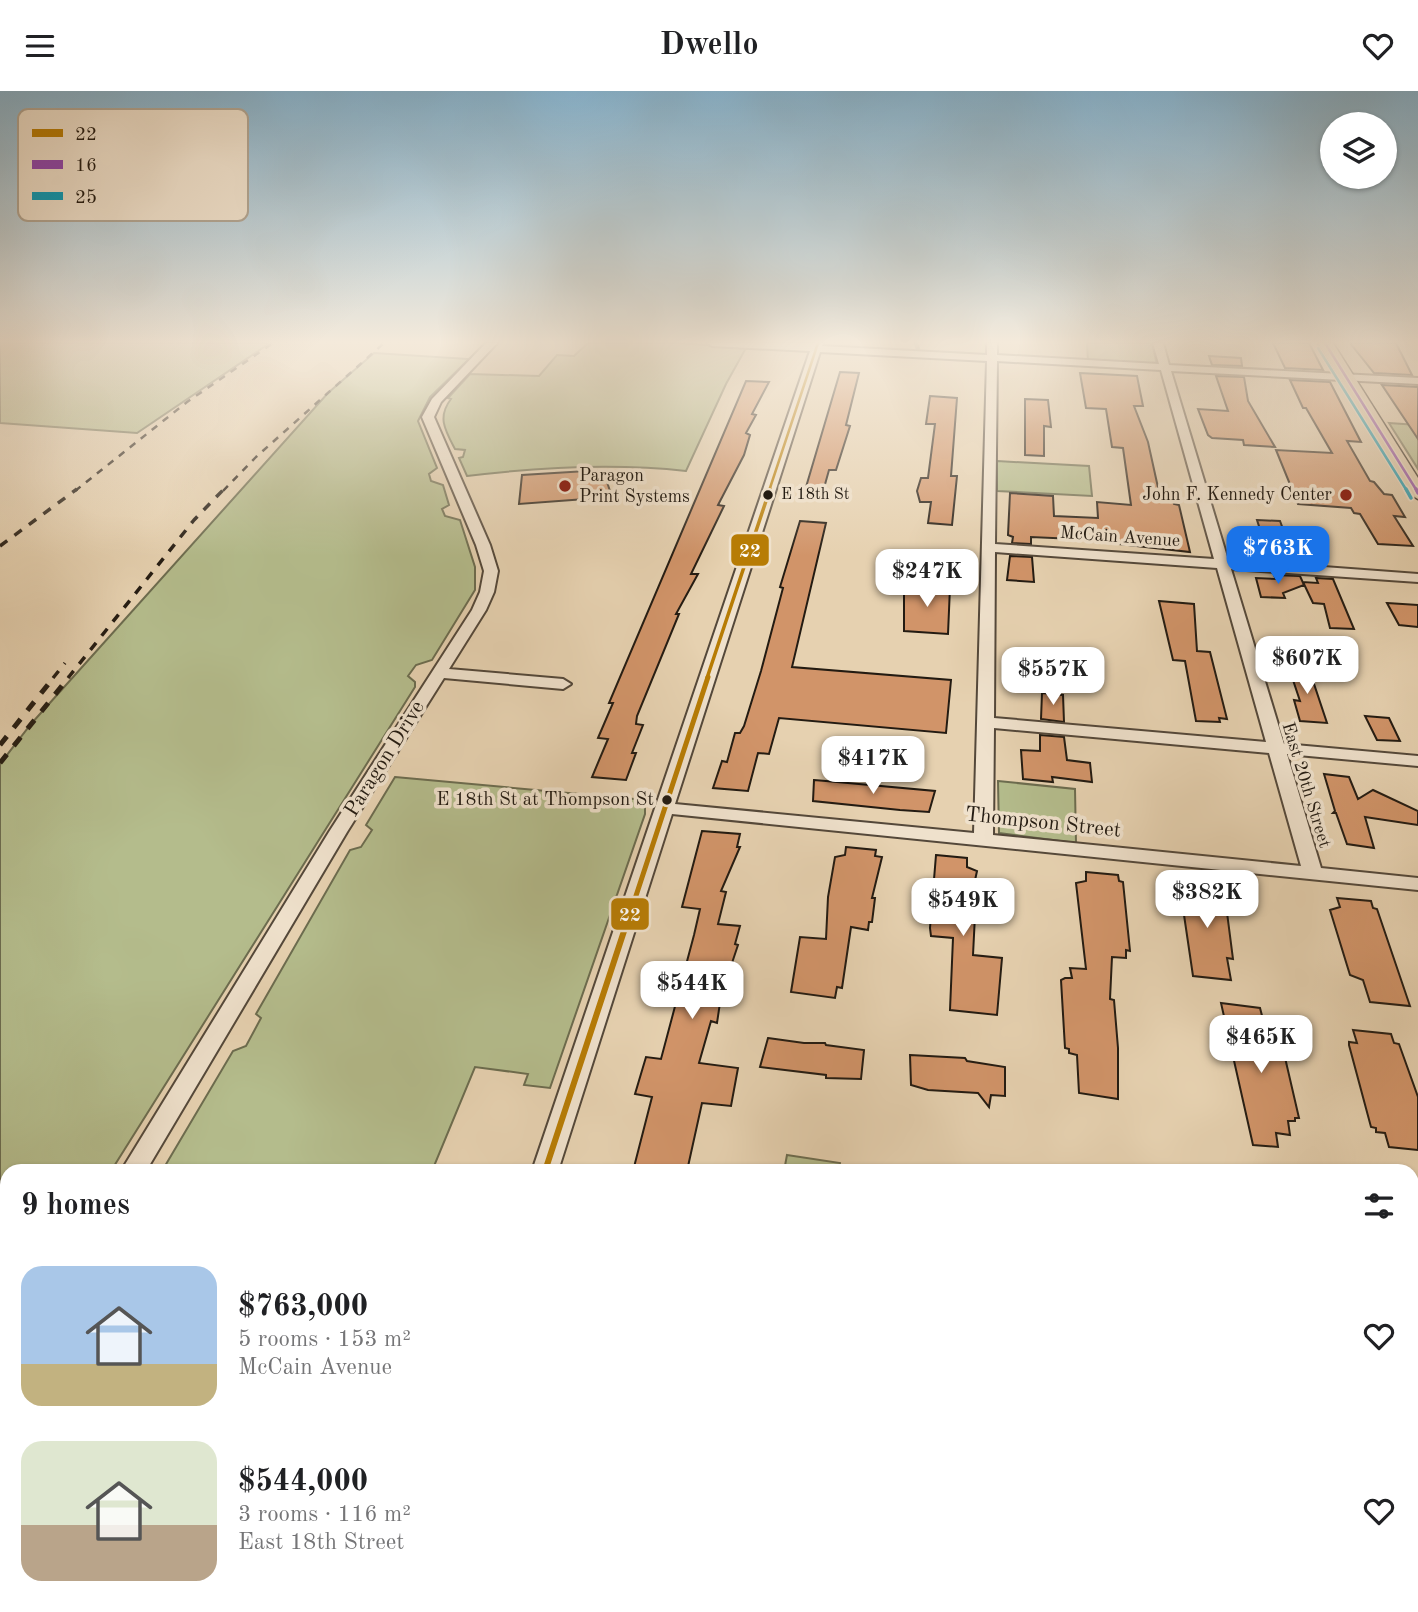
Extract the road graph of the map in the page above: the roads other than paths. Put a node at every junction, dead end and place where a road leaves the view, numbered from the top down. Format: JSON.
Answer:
{"nodes":[{"id":1,"x":428,"y":414,"type":"edge"},
{"id":2,"x":794,"y":414,"type":"edge"},
{"id":3,"x":991,"y":414,"type":"edge"},
{"id":4,"x":1179,"y":414,"type":"edge"},
{"id":5,"x":1371,"y":414,"type":"edge"},
{"id":6,"x":1418,"y":493,"type":"edge"},
{"id":7,"x":987,"y":547,"type":"junction"},
{"id":8,"x":1222,"y":564,"type":"junction"},
{"id":9,"x":1418,"y":578,"type":"edge"},
{"id":10,"x":440,"y":673,"type":"junction"},
{"id":11,"x":563,"y":684,"type":"dead end"},
{"id":12,"x":984,"y":722,"type":"junction"},
{"id":13,"x":1274,"y":746,"type":"junction"},
{"id":14,"x":1418,"y":761,"type":"edge"},
{"id":15,"x":664,"y":808,"type":"junction"},
{"id":16,"x":983,"y":840,"type":"junction"},
{"id":17,"x":1313,"y":874,"type":"junction"},
{"id":18,"x":1418,"y":884,"type":"edge"},
{"id":19,"x":137,"y":1164,"type":"edge"},
{"id":20,"x":547,"y":1164,"type":"edge"}],
"edges":[{"from":1,"to":10,"type":"street","name":"Paragon Drive"},
{"from":2,"to":15,"type":"street"},
{"from":3,"to":7,"type":"street"},
{"from":4,"to":8,"type":"street","name":"East 20th Street"},
{"from":5,"to":6,"type":"main road"},
{"from":7,"to":8,"type":"street","name":"McCain Avenue"},
{"from":7,"to":12,"type":"street"},
{"from":8,"to":9,"type":"street","name":"McCain Avenue"},
{"from":8,"to":13,"type":"street","name":"East 20th Street"},
{"from":10,"to":11,"type":"street"},
{"from":10,"to":19,"type":"street","name":"Paragon Drive"},
{"from":12,"to":13,"type":"street"},
{"from":12,"to":16,"type":"street"},
{"from":13,"to":14,"type":"street"},
{"from":13,"to":17,"type":"street","name":"East 20th Street"},
{"from":15,"to":16,"type":"street","name":"Thompson Street"},
{"from":15,"to":20,"type":"street"},
{"from":16,"to":17,"type":"street","name":"Thompson Street"},
{"from":17,"to":18,"type":"street","name":"Thompson Street"}]}
